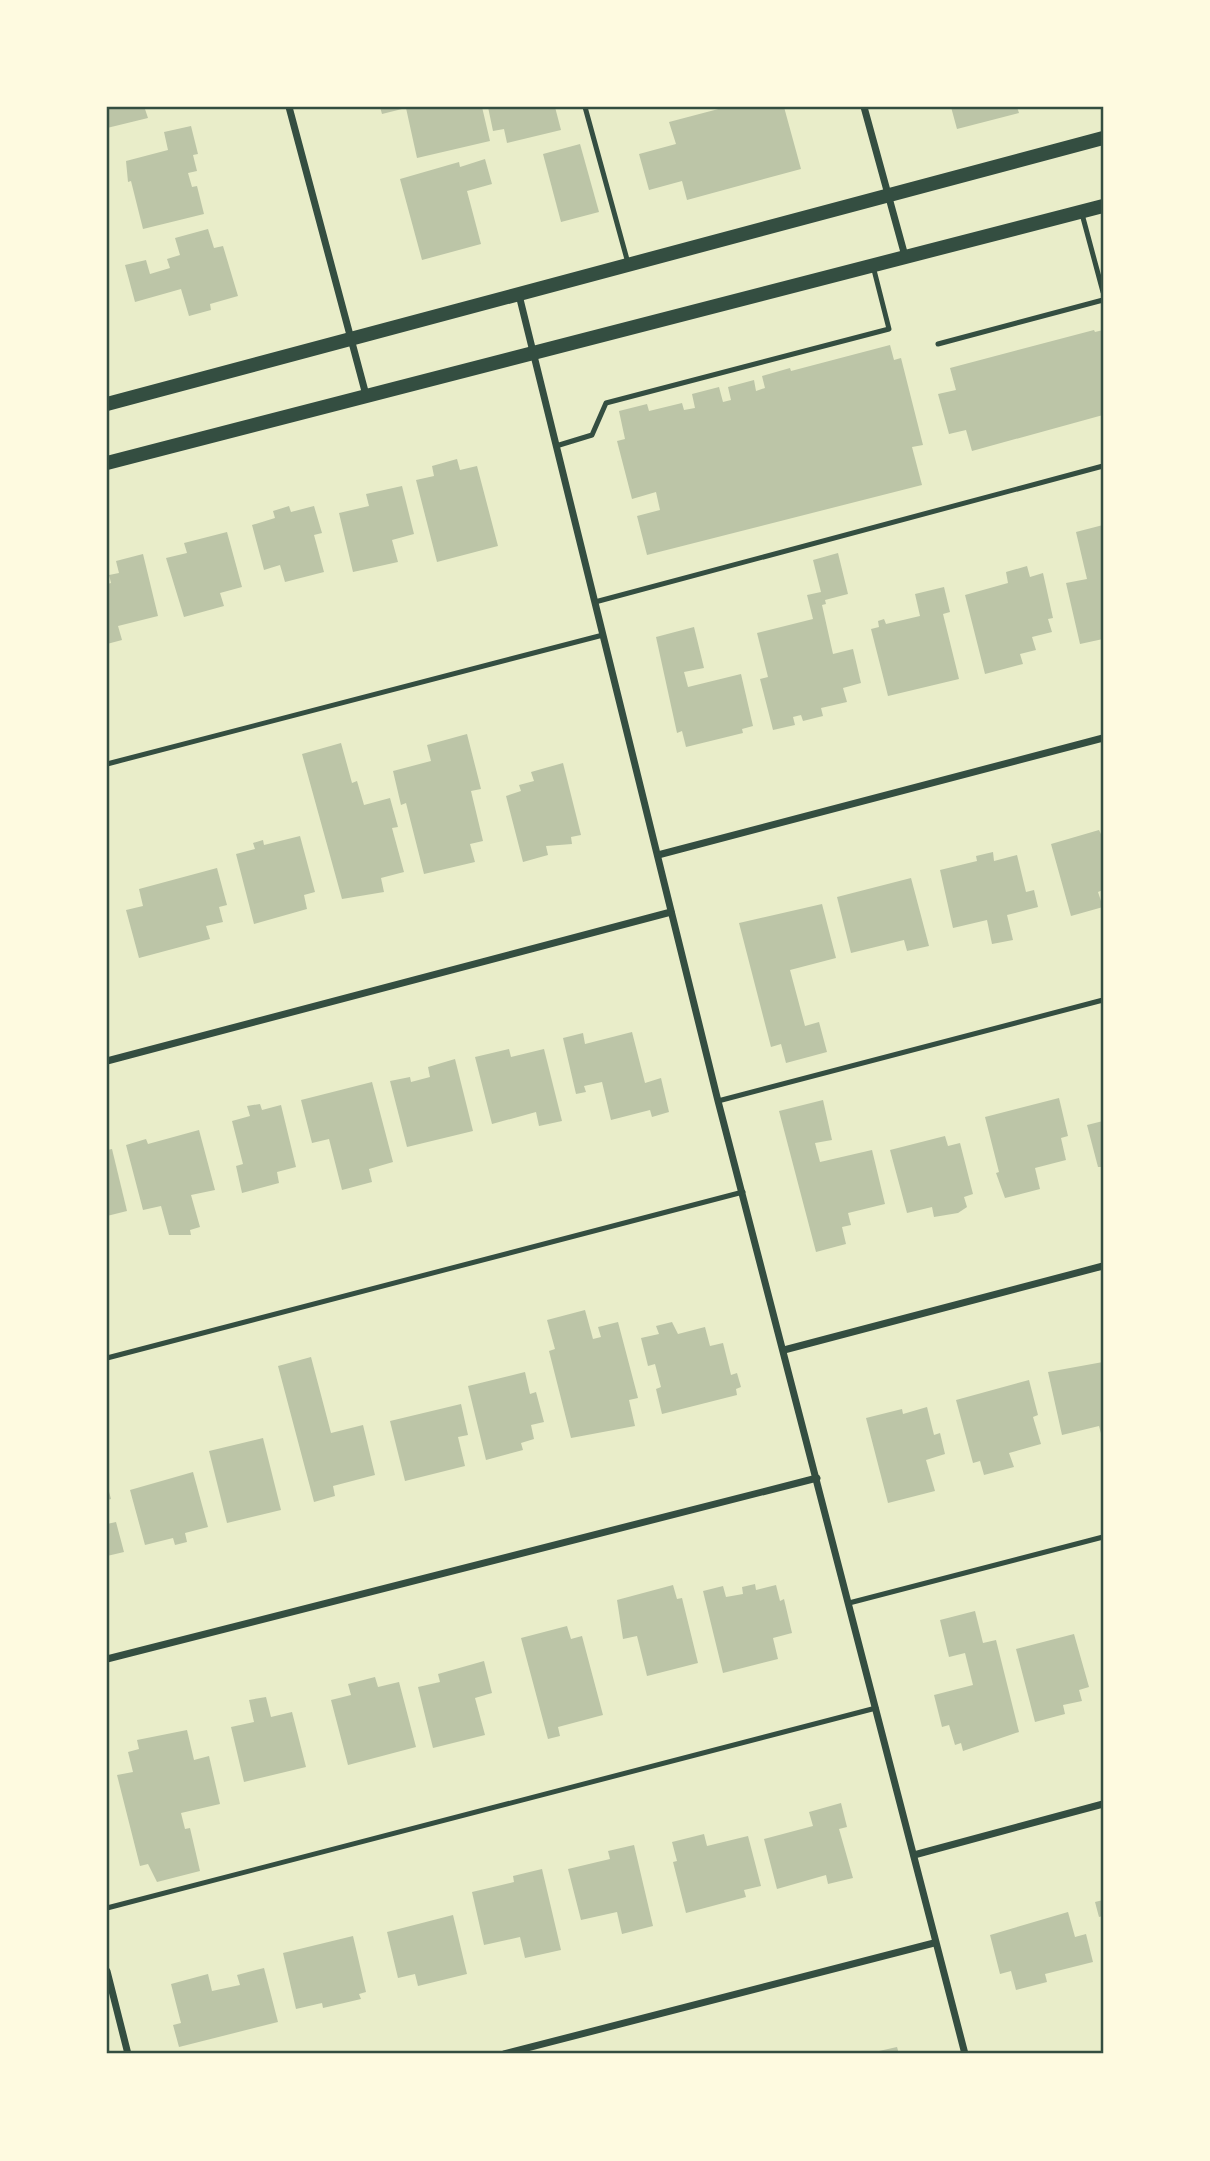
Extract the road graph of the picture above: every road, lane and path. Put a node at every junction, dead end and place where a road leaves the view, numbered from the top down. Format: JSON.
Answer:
{"nodes":[{"id":1,"x":289,"y":107,"type":"edge"},
{"id":2,"x":585,"y":107,"type":"edge"},
{"id":3,"x":863,"y":107,"type":"edge"},
{"id":4,"x":1103,"y":138,"type":"edge"},
{"id":5,"x":889,"y":196,"type":"junction"},
{"id":6,"x":1103,"y":206,"type":"edge"},
{"id":7,"x":1082,"y":211,"type":"junction"},
{"id":8,"x":905,"y":256,"type":"junction"},
{"id":9,"x":872,"y":265,"type":"junction"},
{"id":10,"x":629,"y":266,"type":"junction"},
{"id":11,"x":1103,"y":292,"type":"edge"},
{"id":12,"x":519,"y":295,"type":"junction"},
{"id":13,"x":1103,"y":300,"type":"edge"},
{"id":14,"x":350,"y":339,"type":"junction"},
{"id":15,"x":938,"y":344,"type":"dead end"},
{"id":16,"x":532,"y":352,"type":"junction"},
{"id":17,"x":366,"y":395,"type":"junction"},
{"id":18,"x":107,"y":404,"type":"edge"},
{"id":19,"x":556,"y":446,"type":"junction"},
{"id":20,"x":107,"y":463,"type":"edge"},
{"id":21,"x":1103,"y":466,"type":"edge"},
{"id":22,"x":595,"y":602,"type":"junction"},
{"id":23,"x":603,"y":635,"type":"junction"},
{"id":24,"x":1103,"y":738,"type":"edge"},
{"id":25,"x":107,"y":764,"type":"edge"},
{"id":26,"x":658,"y":855,"type":"junction"},
{"id":27,"x":671,"y":912,"type":"junction"},
{"id":28,"x":1103,"y":1000,"type":"edge"},
{"id":29,"x":107,"y":1061,"type":"edge"},
{"id":30,"x":718,"y":1101,"type":"junction"},
{"id":31,"x":743,"y":1192,"type":"junction"},
{"id":32,"x":1103,"y":1266,"type":"edge"},
{"id":33,"x":783,"y":1350,"type":"junction"},
{"id":34,"x":107,"y":1358,"type":"edge"},
{"id":35,"x":817,"y":1478,"type":"junction"},
{"id":36,"x":1103,"y":1537,"type":"edge"},
{"id":37,"x":849,"y":1603,"type":"junction"},
{"id":38,"x":107,"y":1659,"type":"edge"},
{"id":39,"x":876,"y":1707,"type":"junction"},
{"id":40,"x":1103,"y":1804,"type":"edge"},
{"id":41,"x":914,"y":1855,"type":"junction"},
{"id":42,"x":107,"y":1908,"type":"edge"},
{"id":43,"x":934,"y":1943,"type":"junction"},
{"id":44,"x":107,"y":1972,"type":"edge"},
{"id":45,"x":128,"y":2054,"type":"edge"},
{"id":46,"x":505,"y":2054,"type":"edge"},
{"id":47,"x":965,"y":2054,"type":"edge"}],
"edges":[{"from":1,"to":14,"type":"street"},
{"from":2,"to":10,"type":"lane"},
{"from":3,"to":5,"type":"street"},
{"from":4,"to":5,"type":"main road"},
{"from":5,"to":8,"type":"street"},
{"from":5,"to":10,"type":"main road"},
{"from":6,"to":7,"type":"main road"},
{"from":7,"to":8,"type":"main road"},
{"from":7,"to":11,"type":"lane"},
{"from":8,"to":9,"type":"main road"},
{"from":9,"to":16,"type":"main road"},
{"from":9,"to":19,"type":"lane"},
{"from":10,"to":12,"type":"main road"},
{"from":12,"to":14,"type":"main road"},
{"from":12,"to":16,"type":"street"},
{"from":13,"to":15,"type":"lane"},
{"from":14,"to":17,"type":"street"},
{"from":14,"to":18,"type":"main road"},
{"from":16,"to":17,"type":"main road"},
{"from":16,"to":19,"type":"street"},
{"from":17,"to":20,"type":"main road"},
{"from":19,"to":22,"type":"street"},
{"from":21,"to":22,"type":"lane"},
{"from":22,"to":23,"type":"street"},
{"from":23,"to":25,"type":"lane"},
{"from":23,"to":26,"type":"street"},
{"from":24,"to":26,"type":"street"},
{"from":26,"to":27,"type":"street"},
{"from":27,"to":29,"type":"street"},
{"from":27,"to":30,"type":"street"},
{"from":28,"to":30,"type":"lane"},
{"from":30,"to":31,"type":"street"},
{"from":31,"to":33,"type":"street"},
{"from":31,"to":34,"type":"lane"},
{"from":32,"to":33,"type":"street"},
{"from":33,"to":35,"type":"street"},
{"from":35,"to":37,"type":"street"},
{"from":35,"to":38,"type":"street"},
{"from":36,"to":37,"type":"lane"},
{"from":37,"to":39,"type":"street"},
{"from":39,"to":41,"type":"street"},
{"from":39,"to":42,"type":"lane"},
{"from":40,"to":41,"type":"street"},
{"from":41,"to":43,"type":"street"},
{"from":43,"to":46,"type":"street"},
{"from":43,"to":47,"type":"street"},
{"from":44,"to":45,"type":"street"}]}
